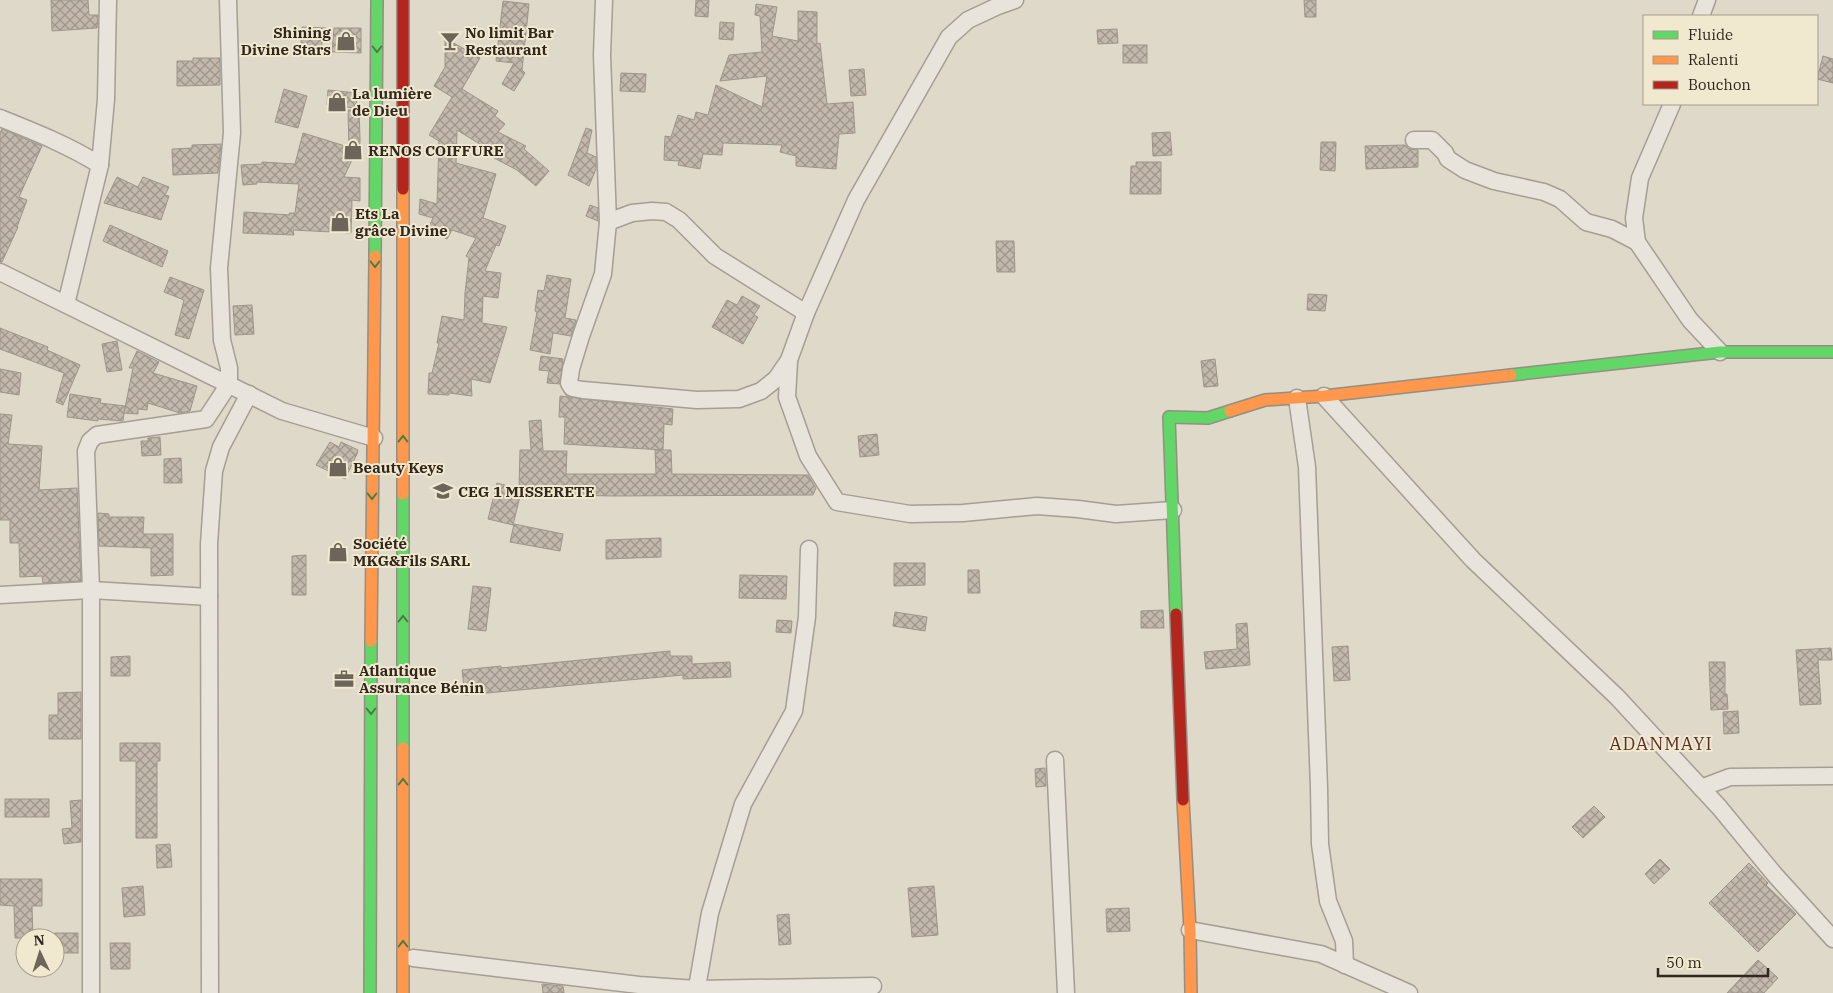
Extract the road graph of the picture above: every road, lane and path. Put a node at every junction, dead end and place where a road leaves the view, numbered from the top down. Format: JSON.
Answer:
{"nodes":[{"id":1,"x":108,"y":0,"type":"edge"},
{"id":2,"x":228,"y":0,"type":"edge"},
{"id":3,"x":377,"y":0,"type":"edge"},
{"id":4,"x":403,"y":0,"type":"edge"},
{"id":5,"x":414,"y":0,"type":"edge"},
{"id":6,"x":604,"y":0,"type":"edge"},
{"id":7,"x":1016,"y":0,"type":"edge"},
{"id":8,"x":1707,"y":0,"type":"edge"},
{"id":9,"x":1701,"y":15,"type":"edge"},
{"id":10,"x":1672,"y":105,"type":"edge"},
{"id":11,"x":0,"y":118,"type":"edge"},
{"id":12,"x":1414,"y":140,"type":"dead end"},
{"id":13,"x":100,"y":165,"type":"junction"},
{"id":14,"x":608,"y":222,"type":"junction"},
{"id":15,"x":1638,"y":242,"type":"junction"},
{"id":16,"x":0,"y":272,"type":"edge"},
{"id":17,"x":66,"y":304,"type":"junction"},
{"id":18,"x":806,"y":313,"type":"junction"},
{"id":19,"x":1720,"y":352,"type":"junction"},
{"id":20,"x":1833,"y":352,"type":"edge"},
{"id":21,"x":789,"y":360,"type":"junction"},
{"id":22,"x":229,"y":384,"type":"junction"},
{"id":23,"x":249,"y":394,"type":"junction"},
{"id":24,"x":1324,"y":396,"type":"junction"},
{"id":25,"x":1297,"y":398,"type":"junction"},
{"id":26,"x":374,"y":438,"type":"junction"},
{"id":27,"x":1172,"y":510,"type":"junction"},
{"id":28,"x":808,"y":549,"type":"dead end"},
{"id":29,"x":91,"y":590,"type":"junction"},
{"id":30,"x":0,"y":595,"type":"edge"},
{"id":31,"x":209,"y":598,"type":"junction"},
{"id":32,"x":1054,"y":760,"type":"dead end"},
{"id":33,"x":1833,"y":776,"type":"edge"},
{"id":34,"x":1701,"y":788,"type":"junction"},
{"id":35,"x":1190,"y":930,"type":"junction"},
{"id":36,"x":1833,"y":939,"type":"edge"},
{"id":37,"x":413,"y":958,"type":"junction"},
{"id":38,"x":1345,"y":965,"type":"junction"},
{"id":39,"x":873,"y":986,"type":"dead end"},
{"id":40,"x":696,"y":991,"type":"edge"},
{"id":41,"x":91,"y":993,"type":"edge"},
{"id":42,"x":210,"y":993,"type":"edge"},
{"id":43,"x":370,"y":993,"type":"edge"},
{"id":44,"x":403,"y":993,"type":"edge"},
{"id":45,"x":413,"y":993,"type":"edge"},
{"id":46,"x":1066,"y":993,"type":"edge"},
{"id":47,"x":1191,"y":993,"type":"edge"},
{"id":48,"x":1408,"y":993,"type":"edge"}],
"edges":[{"from":1,"to":13,"type":"street"},
{"from":2,"to":22,"type":"street"},
{"from":3,"to":26,"type":"main road","one_way":true},
{"from":44,"to":4,"type":"main road","one_way":true},
{"from":5,"to":37,"type":"street"},
{"from":6,"to":14,"type":"street"},
{"from":7,"to":18,"type":"street"},
{"from":8,"to":9,"type":"street"},
{"from":10,"to":15,"type":"street"},
{"from":11,"to":13,"type":"street"},
{"from":12,"to":15,"type":"street"},
{"from":13,"to":17,"type":"street"},
{"from":14,"to":18,"type":"street"},
{"from":14,"to":21,"type":"street"},
{"from":15,"to":19,"type":"street"},
{"from":16,"to":17,"type":"street"},
{"from":17,"to":22,"type":"street"},
{"from":18,"to":21,"type":"street"},
{"from":19,"to":20,"type":"main road"},
{"from":19,"to":24,"type":"main road"},
{"from":21,"to":27,"type":"street"},
{"from":22,"to":23,"type":"street"},
{"from":22,"to":29,"type":"street"},
{"from":23,"to":26,"type":"street"},
{"from":23,"to":31,"type":"street"},
{"from":24,"to":25,"type":"main road"},
{"from":24,"to":34,"type":"street"},
{"from":25,"to":27,"type":"main road"},
{"from":25,"to":38,"type":"street"},
{"from":26,"to":43,"type":"main road","one_way":true},
{"from":27,"to":35,"type":"main road"},
{"from":28,"to":40,"type":"street"},
{"from":29,"to":30,"type":"street"},
{"from":29,"to":31,"type":"street"},
{"from":29,"to":41,"type":"street"},
{"from":31,"to":42,"type":"street"},
{"from":32,"to":46,"type":"street"},
{"from":33,"to":34,"type":"street"},
{"from":34,"to":36,"type":"street"},
{"from":35,"to":38,"type":"street"},
{"from":35,"to":47,"type":"main road"},
{"from":37,"to":40,"type":"street"},
{"from":37,"to":45,"type":"street"},
{"from":38,"to":48,"type":"street"},
{"from":39,"to":40,"type":"street"}]}
